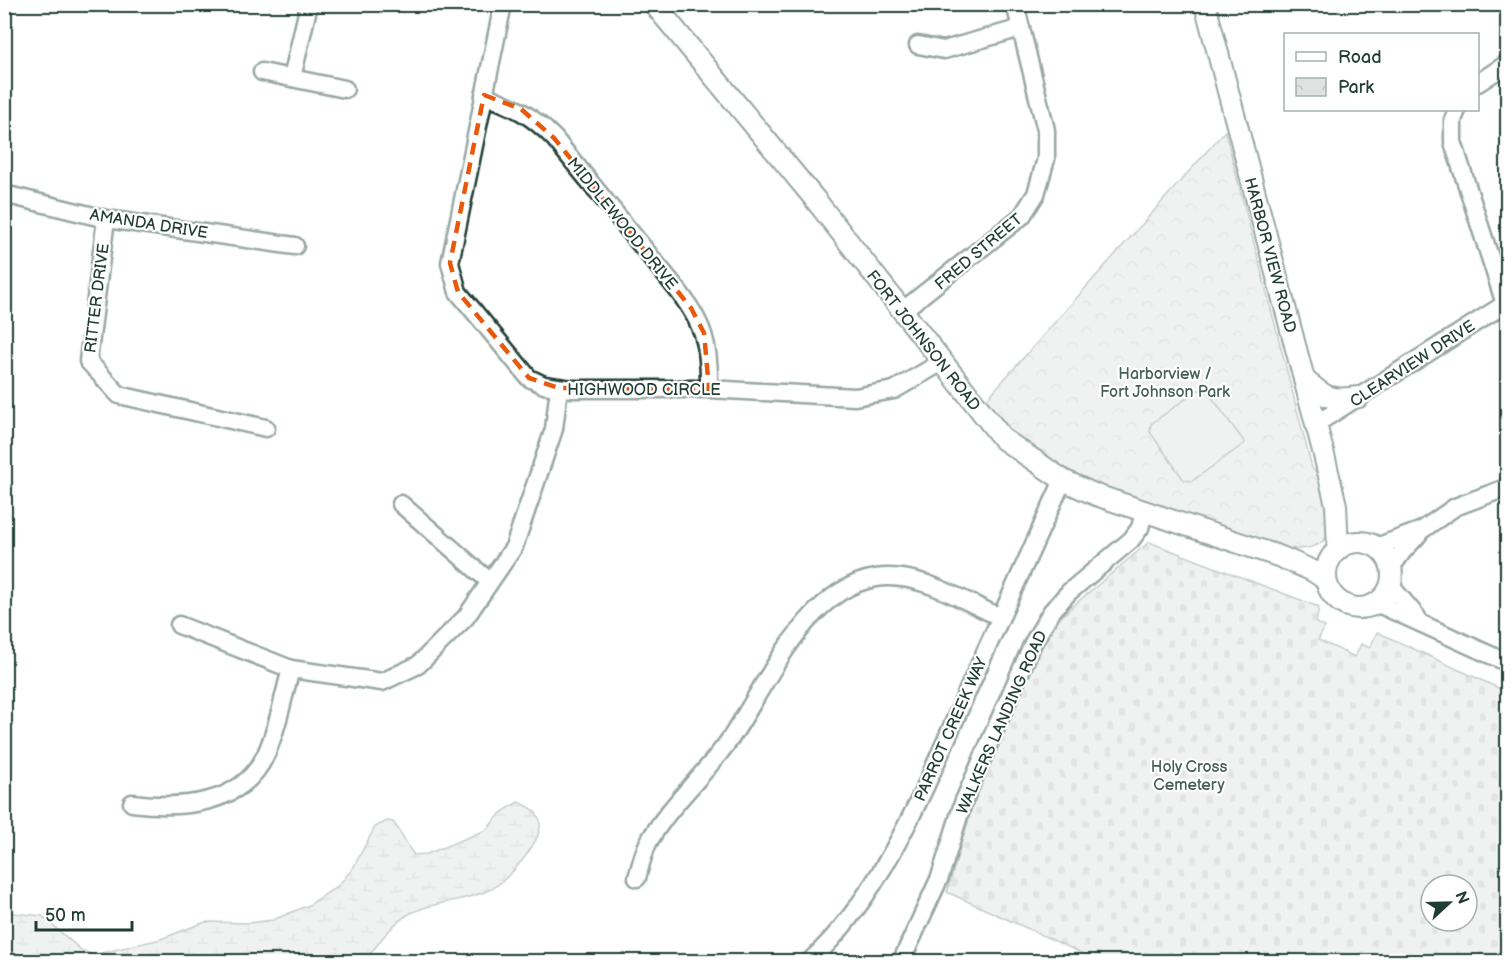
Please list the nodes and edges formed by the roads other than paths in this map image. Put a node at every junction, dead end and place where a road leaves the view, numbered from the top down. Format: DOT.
graph roads {
  1 [pos="309,4"];
  2 [pos="503,4"];
  3 [pos="654,4"];
  4 [pos="1015,4"];
  5 [pos="1205,4"];
  6 [pos="1021,28"];
  7 [pos="918,45"];
  8 [pos="1508,63"];
  9 [pos="262,72"];
  10 [pos="292,78"];
  11 [pos="1479,82"];
  12 [pos="345,89"];
  13 [pos="484,95"];
  14 [pos="1457,111"];
  15 [pos="4,194"];
  16 [pos="106,219"];
  17 [pos="295,246"];
  18 [pos="1506,303"];
  19 [pos="902,311"];
  20 [pos="942,362"];
  21 [pos="1304,379"];
  22 [pos="559,388"];
  23 [pos="710,389"];
  24 [pos="1359,397"];
  25 [pos="1316,424"];
  26 [pos="266,428"];
  27 [pos="1063,480"];
  28 [pos="1508,487"];
  29 [pos="400,504"];
  30 [pos="1336,505"];
  31 [pos="1144,512"];
  32 [pos="1422,530"];
  33 [pos="1371,544"];
  34 [pos="1335,552"];
  35 [pos="1281,557"];
  36 [pos="1391,577"];
  37 [pos="1326,580"];
  38 [pos="489,581"];
  39 [pos="1376,603"];
  40 [pos="1000,617"];
  41 [pos="179,625"];
  42 [pos="1430,627"];
  43 [pos="1508,663"];
  44 [pos="291,669"];
  45 [pos="132,803"];
  46 [pos="637,878"];
  47 [pos="809,962"];
  48 [pos="901,962"];
  1 -- 10 [label="street"];
  2 -- 13 [label="street, HIGHWOOD CIRCLE"];
  3 -- 19 [label="main road, FORT JOHNSON ROAD"];
  4 -- 6 [label="street, FRED STREET"];
  5 -- 21 [label="main road, HARBOR VIEW ROAD"];
  6 -- 7 [label="street"];
  6 -- 19 [label="street, FRED STREET"];
  8 -- 11 [label="street"];
  9 -- 10 [label="street"];
  10 -- 12 [label="street"];
  13 -- 22 [label="street, HIGHWOOD CIRCLE"];
  13 -- 23 [label="street, MIDDLEWOOD DRIVE"];
  14 -- 18 [label="street"];
  15 -- 16 [label="street, AMANDA DRIVE"];
  16 -- 17 [label="street, AMANDA DRIVE"];
  16 -- 26 [label="street, RITTER DRIVE"];
  18 -- 24 [label="street, CLEARVIEW DRIVE"];
  19 -- 20 [label="main road, FORT JOHNSON ROAD"];
  20 -- 23 [label="street, HIGHWOOD CIRCLE"];
  20 -- 27 [label="main road, FORT JOHNSON ROAD"];
  21 -- 24 [label="main road"];
  21 -- 25 [label="main road, HARBOR VIEW ROAD"];
  22 -- 23 [label="street, HIGHWOOD CIRCLE"];
  22 -- 38 [label="street"];
  24 -- 25 [label="street, CLEARVIEW DRIVE"];
  25 -- 30 [label="main road, HARBOR VIEW ROAD"];
  27 -- 31 [label="main road, FORT JOHNSON ROAD"];
  27 -- 40 [label="street, PARROT CREEK WAY"];
  28 -- 32 [label="street"];
  29 -- 38 [label="street"];
  30 -- 33 [label="main road, HARBOR VIEW ROAD"];
  30 -- 34 [label="main road, HARBOR VIEW ROAD"];
  31 -- 35 [label="main road, FORT JOHNSON ROAD"];
  31 -- 48 [label="street, WALKERS LANDING ROAD"];
  32 -- 33 [label="street"];
  32 -- 36 [label="street"];
  33 -- 34 [label="main road"];
  33 -- 36 [label="main road"];
  34 -- 35 [label="main road, FORT JOHNSON ROAD"];
  34 -- 37 [label="main road"];
  35 -- 37 [label="main road, FORT JOHNSON ROAD"];
  36 -- 39 [label="main road"];
  36 -- 42 [label="street"];
  37 -- 39 [label="main road"];
  38 -- 44 [label="street"];
  39 -- 42 [label="street"];
  40 -- 46 [label="street"];
  40 -- 47 [label="street, PARROT CREEK WAY"];
  41 -- 44 [label="street"];
  42 -- 43 [label="street"];
  44 -- 45 [label="street"];
}
